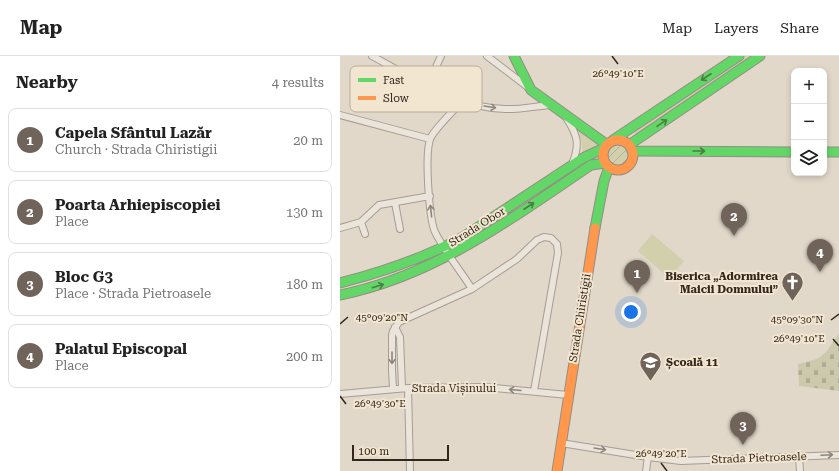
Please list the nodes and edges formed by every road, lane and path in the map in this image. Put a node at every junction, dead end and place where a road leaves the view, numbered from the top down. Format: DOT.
graph roads {
  1 [pos="372,56"];
  2 [pos="441,56"];
  3 [pos="487,56"];
  4 [pos="514,56"];
  5 [pos="738,56"];
  6 [pos="760,56"];
  7 [pos="390,66"];
  8 [pos="436,66"];
  9 [pos="531,90"];
  10 [pos="550,105"];
  11 [pos="482,106"];
  12 [pos="453,112"];
  13 [pos="564,114"];
  14 [pos="340,115"];
  15 [pos="430,139"];
  16 [pos="608,144"];
  17 [pos="631,148"];
  18 [pos="791,152"];
  19 [pos="827,152"];
  20 [pos="839,152"];
  21 [pos="572,165"];
  22 [pos="607,165"];
  23 [pos="430,196"];
  24 [pos="395,203"];
  25 [pos="361,222"];
  26 [pos="340,228"];
  27 [pos="400,229"];
  28 [pos="365,234"];
  29 [pos="444,247"];
  30 [pos="450,256"];
  31 [pos="340,283"];
  32 [pos="472,289"];
  33 [pos="340,295"];
  34 [pos="396,327"];
  35 [pos="405,388"];
  36 [pos="393,389"];
  37 [pos="534,391"];
  38 [pos="340,394"];
  39 [pos="568,395"];
  40 [pos="561,443"];
  41 [pos="839,455"];
  42 [pos="648,457"];
  43 [pos="799,457"];
  44 [pos="410,471"];
  45 [pos="557,471"];
  46 [pos="646,471"];
  47 [pos="800,471"];
  1 -- 7 [label="street"];
  2 -- 8 [label="street"];
  3 -- 9 [label="street"];
  4 -- 9 [label="main road"];
  5 -- 16 [label="main road, Strada Obor, one-way"];
  17 -- 6 [label="main road, one-way"];
  9 -- 10 [label="main road"];
  11 -- 10 [label="street, one-way"];
  10 -- 13 [label="main road"];
  12 -- 15 [label="street"];
  13 -- 16 [label="main road"];
  13 -- 21 [label="street"];
  14 -- 15 [label="street"];
  15 -- 23 [label="street"];
  16 -- 17 [label="main road"];
  16 -- 21 [label="main road, Strada Obor"];
  16 -- 22 [label="main road"];
  17 -- 18 [label="main road, one-way"];
  17 -- 22 [label="main road"];
  19 -- 20 [label="main road"];
  21 -- 29 [label="main road, Strada Obor"];
  30 -- 22 [label="main road, Strada Obor, one-way"];
  22 -- 39 [label="main road, Strada Chiristigii"];
  23 -- 24 [label="street"];
  29 -- 23 [label="street, one-way"];
  24 -- 25 [label="street"];
  24 -- 27 [label="street"];
  25 -- 26 [label="street"];
  25 -- 28 [label="street"];
  29 -- 30 [label="street"];
  29 -- 31 [label="main road, Strada Obor"];
  30 -- 32 [label="street, Strada Obor"];
  33 -- 30 [label="main road, Strada Obor, one-way"];
  32 -- 34 [label="street"];
  32 -- 37 [label="street"];
  34 -- 35 [label="street"];
  34 -- 36 [label="street, one-way"];
  35 -- 36 [label="street, Strada Vișinului"];
  37 -- 35 [label="street, Strada Vișinului, one-way"];
  35 -- 44 [label="street"];
  36 -- 38 [label="street, Strada Vișinului"];
  37 -- 39 [label="street, Strada Vișinului"];
  39 -- 40 [label="main road, Strada Chiristigii"];
  40 -- 42 [label="street, Strada Pietroasele, one-way"];
  40 -- 45 [label="main road, Strada Chiristigii"];
  43 -- 41 [label="street, Strada Pietroasele, one-way"];
  42 -- 43 [label="street, Strada Pietroasele"];
  42 -- 46 [label="street"];
  43 -- 47 [label="street"];
}
